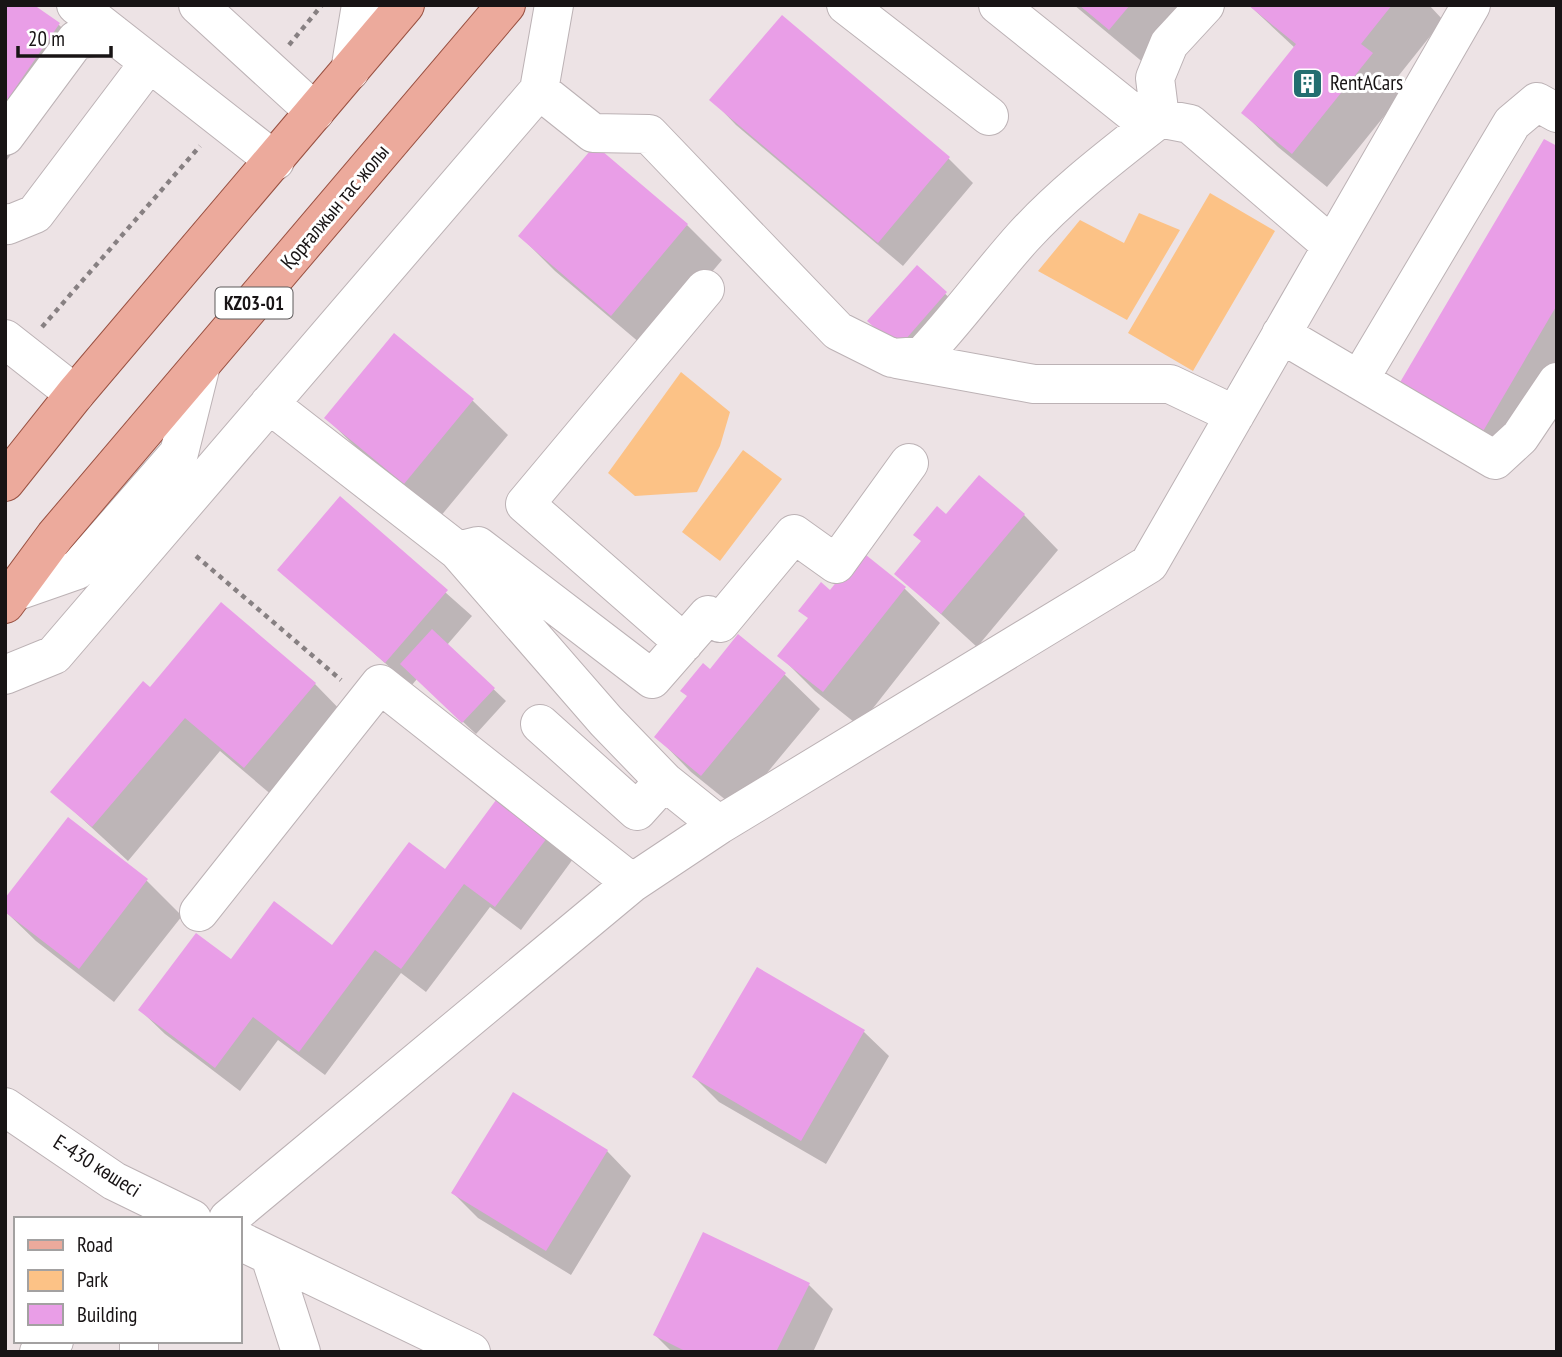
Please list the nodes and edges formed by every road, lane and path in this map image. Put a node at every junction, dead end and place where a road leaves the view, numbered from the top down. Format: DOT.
graph roads {
  1 [pos="76,5"];
  2 [pos="198,5"];
  3 [pos="322,5"];
  4 [pos="361,5"];
  5 [pos="405,5"];
  6 [pos="506,5"];
  7 [pos="554,5"];
  8 [pos="846,5"];
  9 [pos="998,5"];
  10 [pos="1205,5"];
  11 [pos="1471,5"];
  12 [pos="113,34"];
  13 [pos="149,63"];
  14 [pos="269,69"];
  15 [pos="349,71"];
  16 [pos="539,90"];
  17 [pos="315,112"];
  18 [pos="1557,113"];
  19 [pos="989,116"];
  20 [pos="1160,118"];
  21 [pos="222,120"];
  22 [pos="5,136"];
  23 [pos="275,161"];
  24 [pos="5,223"];
  25 [pos="1332,246"];
  26 [pos="705,289"];
  27 [pos="1281,334"];
  28 [pos="13,345"];
  29 [pos="892,358"];
  30 [pos="1359,380"];
  31 [pos="1557,382"];
  32 [pos="75,394"];
  33 [pos="269,404"];
  34 [pos="1235,415"];
  35 [pos="909,463"];
  36 [pos="5,482"];
  37 [pos="458,551"];
  38 [pos="196,556"];
  39 [pos="10,598"];
  40 [pos="684,643"];
  41 [pos="5,675"];
  42 [pos="366,702"];
  43 [pos="540,724"];
  44 [pos="664,781"];
  45 [pos="637,811"];
  46 [pos="719,825"];
  47 [pos="597,856"];
  48 [pos="632,883"];
  49 [pos="199,912"];
  50 [pos="5,1107"];
  51 [pos="114,1181"];
  52 [pos="121,1217"];
  53 [pos="188,1217"];
  54 [pos="230,1217"];
  55 [pos="255,1249"];
  56 [pos="301,1352"];
  57 [pos="471,1352"];
  1 -- 12 [label="street"];
  2 -- 14 [label="street"];
  3 -- 14 [label="path"];
  4 -- 15 [label="street"];
  5 -- 15 [label="main road"];
  6 -- 39 [label="main road, Қорғалжын тас жолы / KZ03-01"];
  7 -- 16 [label="street"];
  8 -- 19 [label="street"];
  9 -- 20 [label="street"];
  10 -- 20 [label="street"];
  11 -- 25 [label="street"];
  12 -- 13 [label="street"];
  12 -- 22 [label="street"];
  13 -- 21 [label="street"];
  13 -- 24 [label="street"];
  14 -- 17 [label="street"];
  15 -- 17 [label="main road"];
  16 -- 29 [label="street"];
  16 -- 33 [label="street"];
  17 -- 23 [label="main road"];
  18 -- 30 [label="street"];
  20 -- 25 [label="street"];
  20 -- 29 [label="street"];
  21 -- 23 [label="street"];
  21 -- 28 [label="path"];
  23 -- 32 [label="main road"];
  25 -- 27 [label="street"];
  26 -- 40 [label="street"];
  27 -- 30 [label="street"];
  27 -- 34 [label="street"];
  28 -- 32 [label="street"];
  29 -- 34 [label="street"];
  30 -- 31 [label="street"];
  32 -- 36 [label="main road"];
  33 -- 37 [label="street"];
  33 -- 41 [label="street"];
  34 -- 46 [label="street"];
  35 -- 40 [label="street"];
  37 -- 40 [label="street"];
  37 -- 44 [label="street"];
  38 -- 42 [label="path"];
  42 -- 47 [label="street"];
  42 -- 49 [label="street"];
  43 -- 45 [label="street"];
  44 -- 45 [label="street"];
  44 -- 46 [label="street"];
  45 -- 47 [label="street"];
  46 -- 48 [label="street"];
  47 -- 48 [label="street"];
  48 -- 54 [label="street"];
  50 -- 51 [label="street, Е-430 көшесі"];
  51 -- 52 [label="street"];
  51 -- 53 [label="street, Е-430 көшесі"];
  55 -- 56 [label="street"];
  55 -- 57 [label="street"];
}
